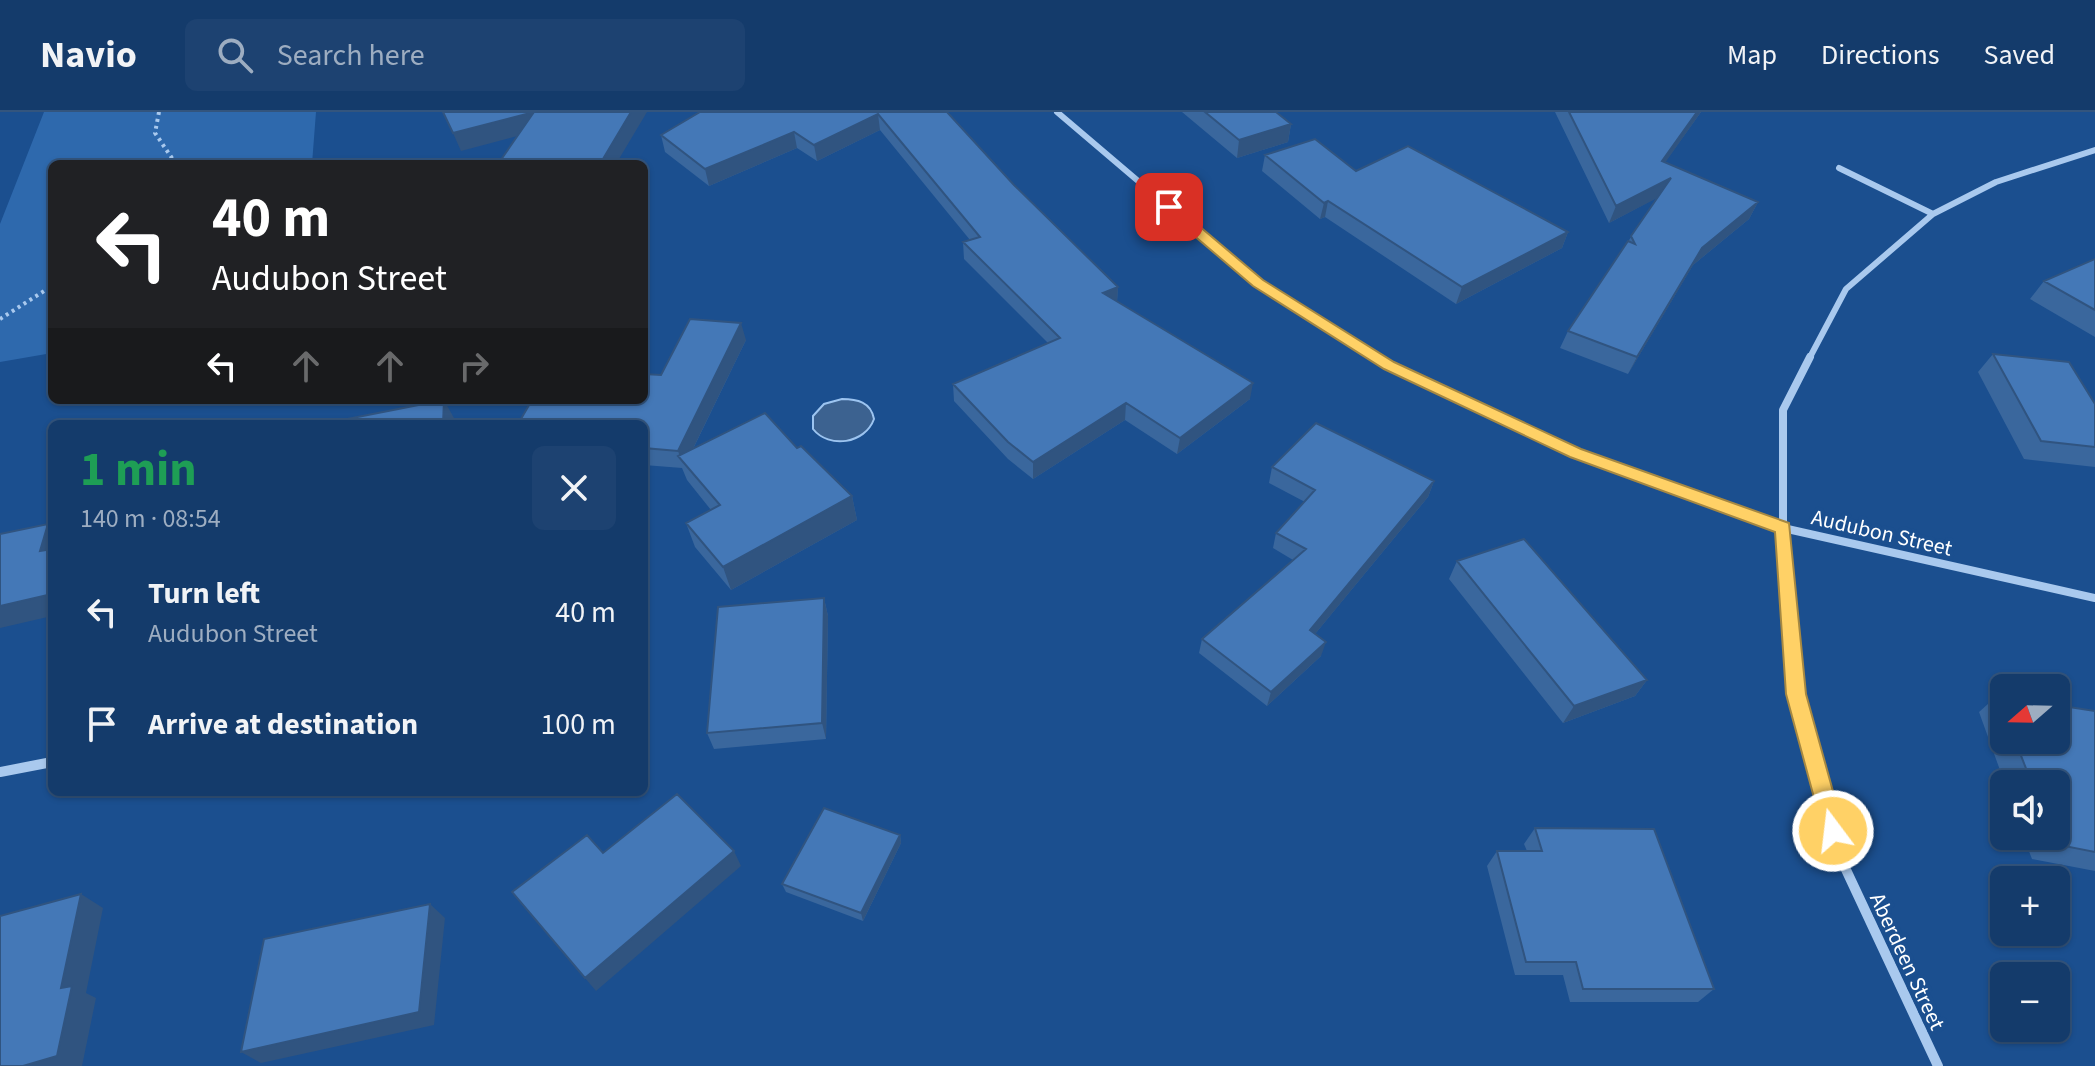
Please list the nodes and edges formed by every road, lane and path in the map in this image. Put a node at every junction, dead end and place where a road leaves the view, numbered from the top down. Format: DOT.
graph roads {
  1 [pos="159,112"];
  2 [pos="1057,112"];
  3 [pos="2095,150"];
  4 [pos="173,160"];
  5 [pos="1839,168"];
  6 [pos="1933,214"];
  7 [pos="48,289"];
  8 [pos="0,319"];
  9 [pos="1783,528"];
  10 [pos="2095,598"];
  11 [pos="48,763"];
  12 [pos="0,772"];
  13 [pos="1938,1066"];
  1 -- 4 [label="path"];
  2 -- 9 [label="street, Audubon Street"];
  3 -- 6 [label="street, Aberdeen Street"];
  5 -- 6 [label="street"];
  6 -- 9 [label="street, Aberdeen Street"];
  7 -- 8 [label="path"];
  9 -- 10 [label="street, Audubon Street"];
  9 -- 13 [label="street, Aberdeen Street"];
  11 -- 12 [label="street"];
}
